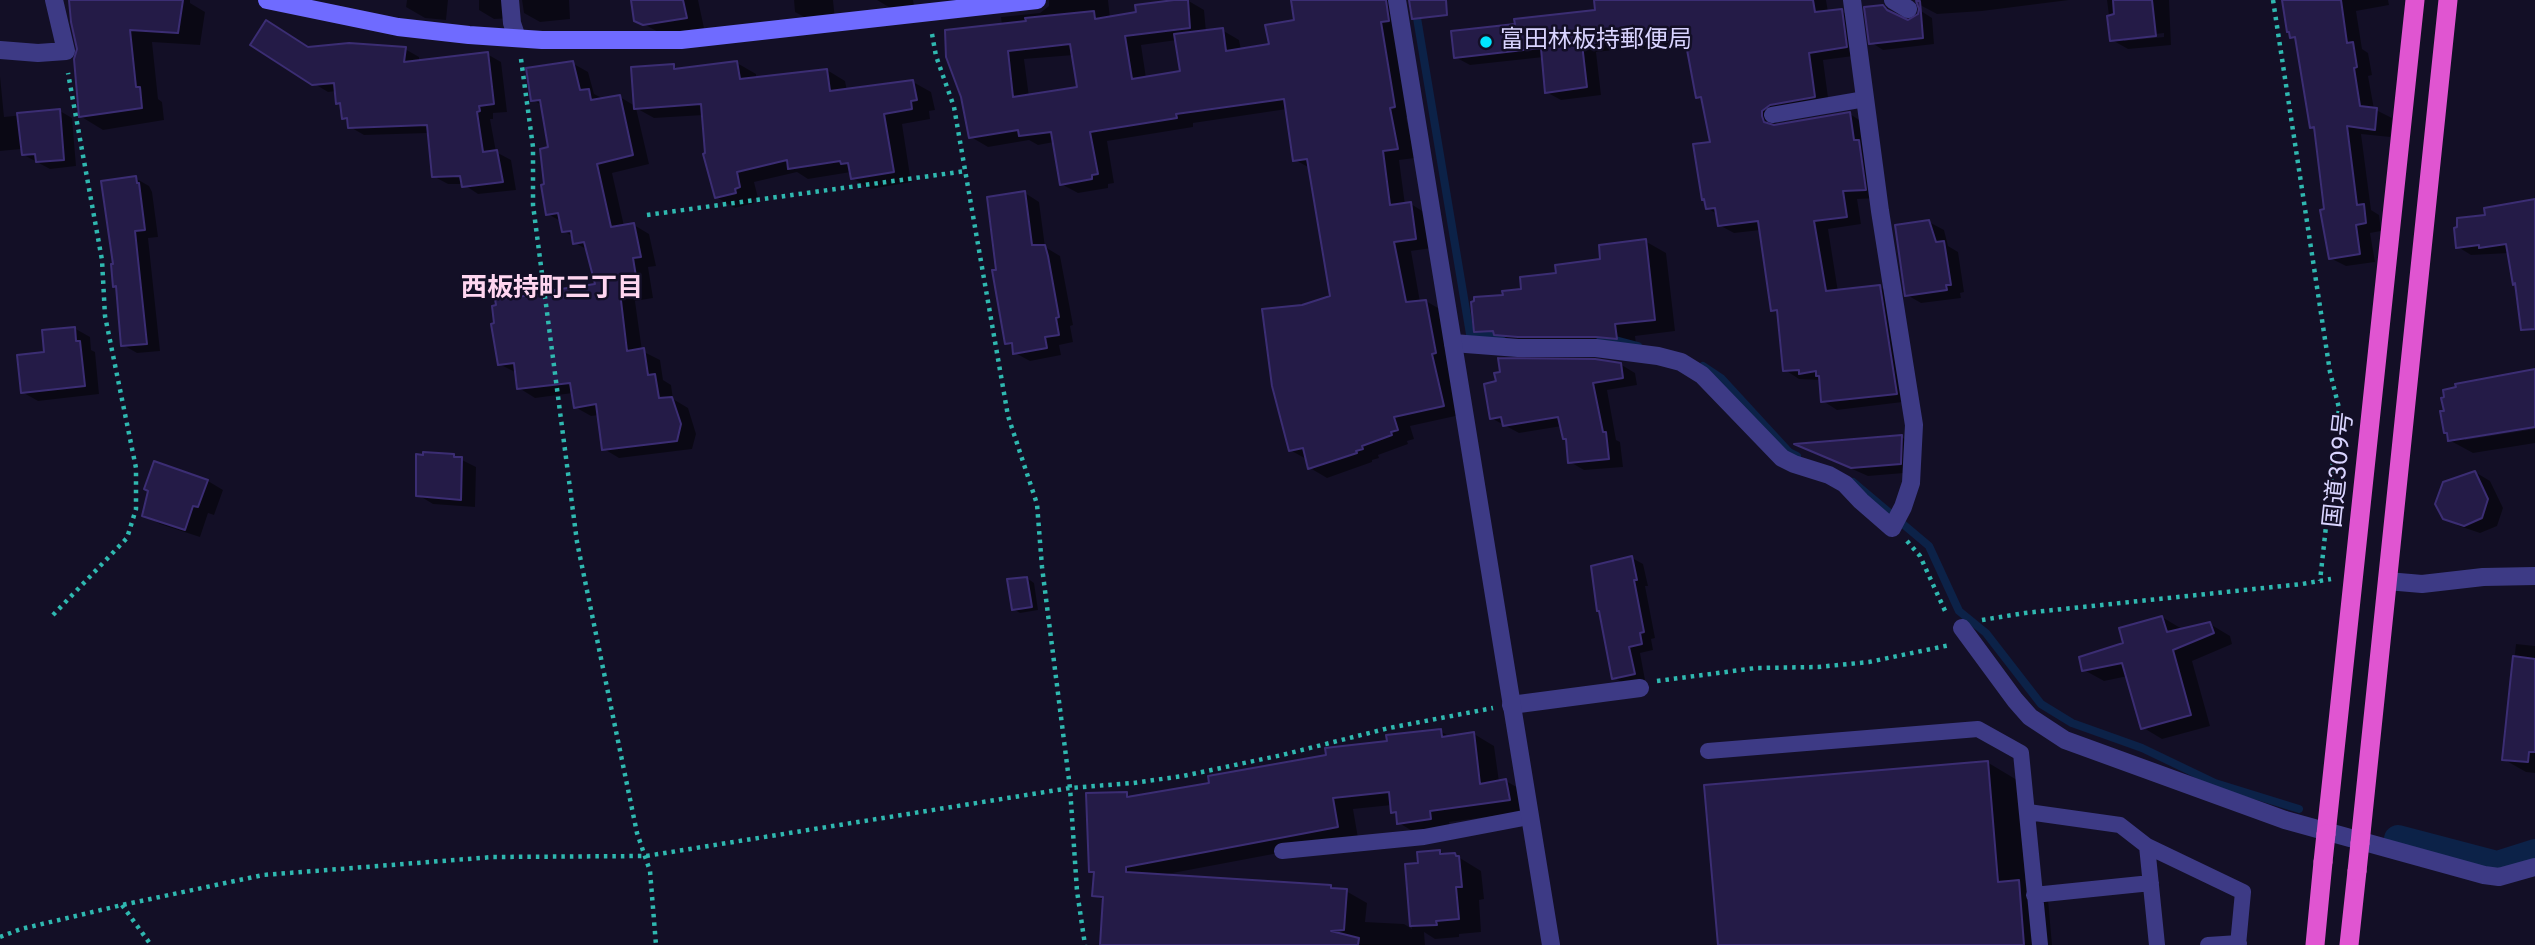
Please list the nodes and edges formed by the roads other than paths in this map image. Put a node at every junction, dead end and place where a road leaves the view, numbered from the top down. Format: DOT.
graph roads {
  1 [pos="54,0"];
  2 [pos="267,0"];
  3 [pos="510,0"];
  4 [pos="1037,0"];
  5 [pos="1397,0"];
  6 [pos="1852,0"];
  7 [pos="2415,0"];
  8 [pos="2448,0"];
  9 [pos="517,38"];
  10 [pos="0,50"];
  11 [pos="1865,99"];
  12 [pos="1773,115"];
  13 [pos="1453,343"];
  14 [pos="2535,576"];
  15 [pos="2387,581"];
  16 [pos="1962,628"];
  17 [pos="1640,688"];
  18 [pos="1511,705"];
  19 [pos="1708,751"];
  20 [pos="2028,812"];
  21 [pos="1530,817"];
  22 [pos="2326,832"];
  23 [pos="2360,842"];
  24 [pos="2147,846"];
  25 [pos="1282,851"];
  26 [pos="2535,867"];
  27 [pos="2151,883"];
  28 [pos="2034,895"];
  29 [pos="2239,944"];
  30 [pos="1551,945"];
  31 [pos="2040,945"];
  32 [pos="2157,945"];
  33 [pos="2208,945"];
  34 [pos="2315,945"];
  35 [pos="2349,945"];
  1 -- 10 [label="street"];
  2 -- 9 [label="main road"];
  3 -- 9 [label="street"];
  4 -- 9 [label="main road"];
  5 -- 13 [label="street"];
  6 -- 11 [label="street"];
  7 -- 22 [label="highway, 国道309号"];
  8 -- 15 [label="highway"];
  11 -- 12 [label="lane"];
  11 -- 13 [label="street"];
  13 -- 18 [label="street"];
  14 -- 15 [label="street"];
  15 -- 23 [label="highway"];
  16 -- 22 [label="street"];
  17 -- 18 [label="street"];
  18 -- 21 [label="street"];
  19 -- 20 [label="lane"];
  20 -- 24 [label="lane"];
  20 -- 28 [label="lane"];
  21 -- 25 [label="lane"];
  21 -- 30 [label="street"];
  22 -- 23 [label="street"];
  22 -- 34 [label="highway, 国道309号, bridge"];
  23 -- 26 [label="street"];
  23 -- 35 [label="highway, bridge"];
  24 -- 27 [label="lane"];
  24 -- 29 [label="lane"];
  27 -- 28 [label="lane"];
  27 -- 32 [label="lane"];
  28 -- 31 [label="lane"];
  29 -- 33 [label="lane"];
}
